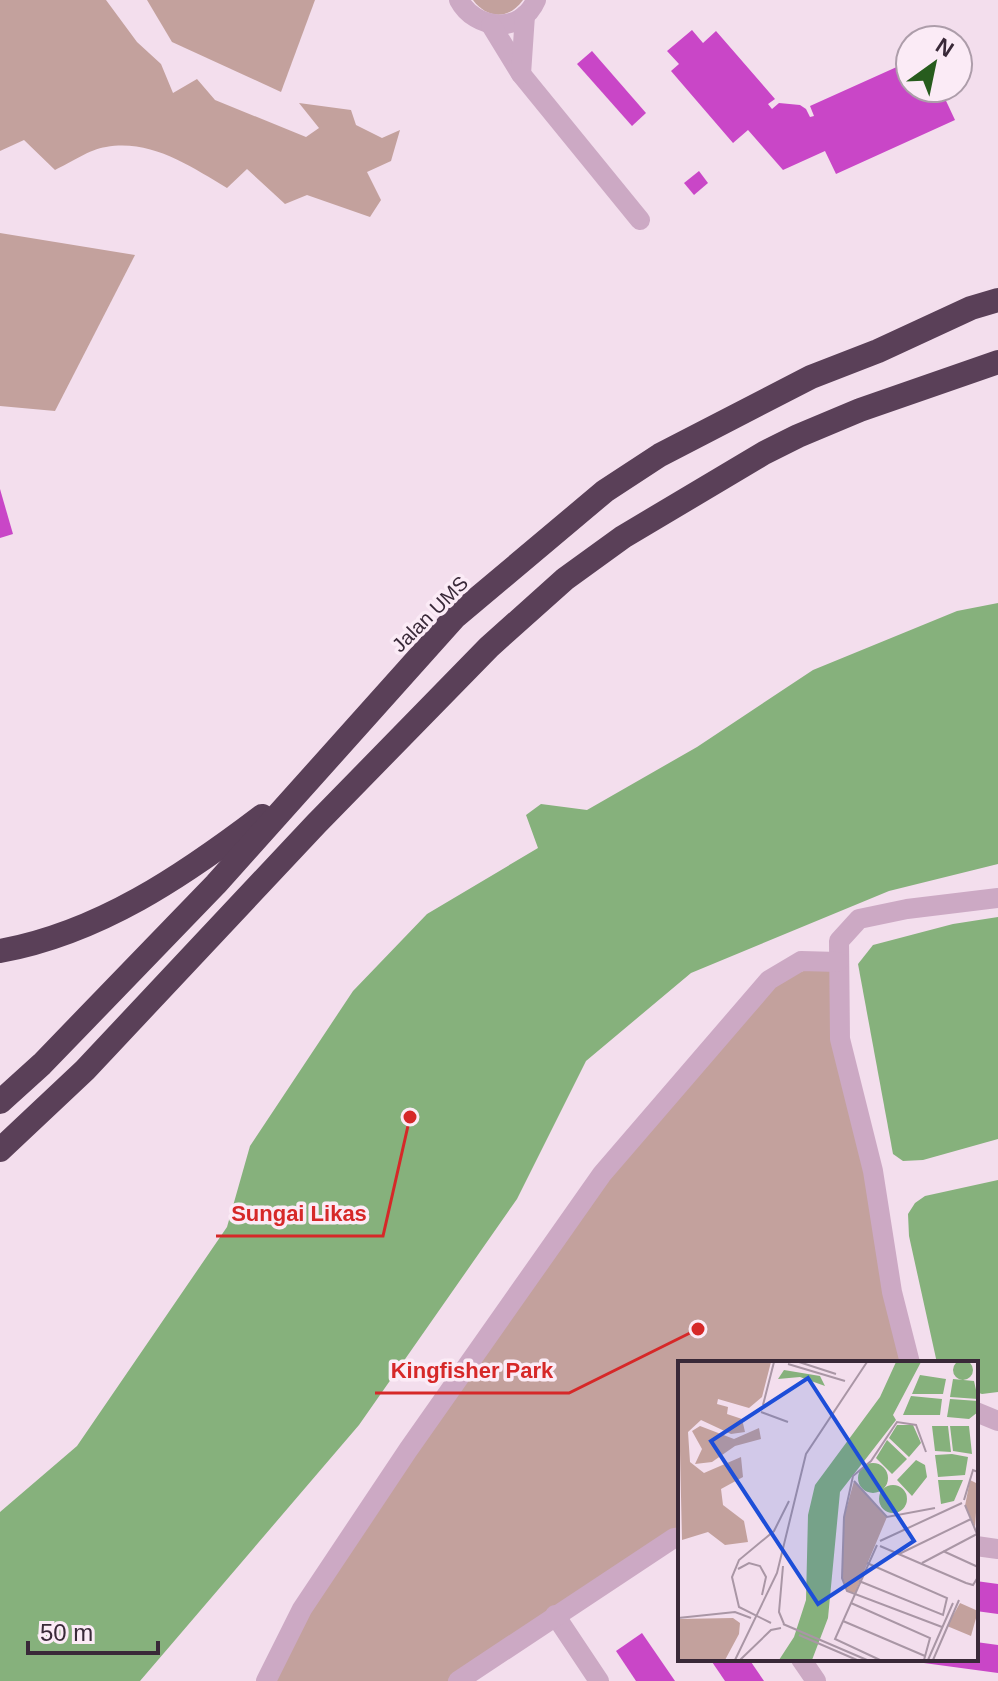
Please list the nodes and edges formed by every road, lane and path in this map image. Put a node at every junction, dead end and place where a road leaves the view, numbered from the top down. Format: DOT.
graph roads {
  1 [pos="459,0"];
  2 [pos="530,8"];
  3 [pos="491,25"];
  4 [pos="521,74"];
  5 [pos="640,220"];
  6 [pos="998,300"];
  7 [pos="998,362"];
  8 [pos="301,786"];
  9 [pos="998,898"];
  10 [pos="0,951"];
  11 [pos="838,962"];
  12 [pos="0,1102"];
  13 [pos="0,1150"];
  14 [pos="909,1361"];
  15 [pos="978,1413"];
  16 [pos="998,1421"];
  17 [pos="678,1537"];
  18 [pos="978,1546"];
  19 [pos="998,1549"];
  20 [pos="555,1615"];
  21 [pos="802,1661"];
  22 [pos="266,1681"];
  23 [pos="458,1681"];
  24 [pos="599,1681"];
  25 [pos="816,1681"];
  1 -- 3 [label="street"];
  2 -- 3 [label="street"];
  2 -- 4 [label="street"];
  3 -- 4 [label="street"];
  4 -- 5 [label="street"];
  6 -- 8 [label="highway, Jalan UMS"];
  7 -- 13 [label="highway"];
  8 -- 10 [label="highway"];
  8 -- 12 [label="highway, Jalan UMS"];
  9 -- 11 [label="street"];
  11 -- 14 [label="street"];
  11 -- 22 [label="street"];
  15 -- 16 [label="street"];
  17 -- 20 [label="street"];
  18 -- 19 [label="street"];
  20 -- 23 [label="street"];
  20 -- 24 [label="street"];
  21 -- 25 [label="street"];
}
